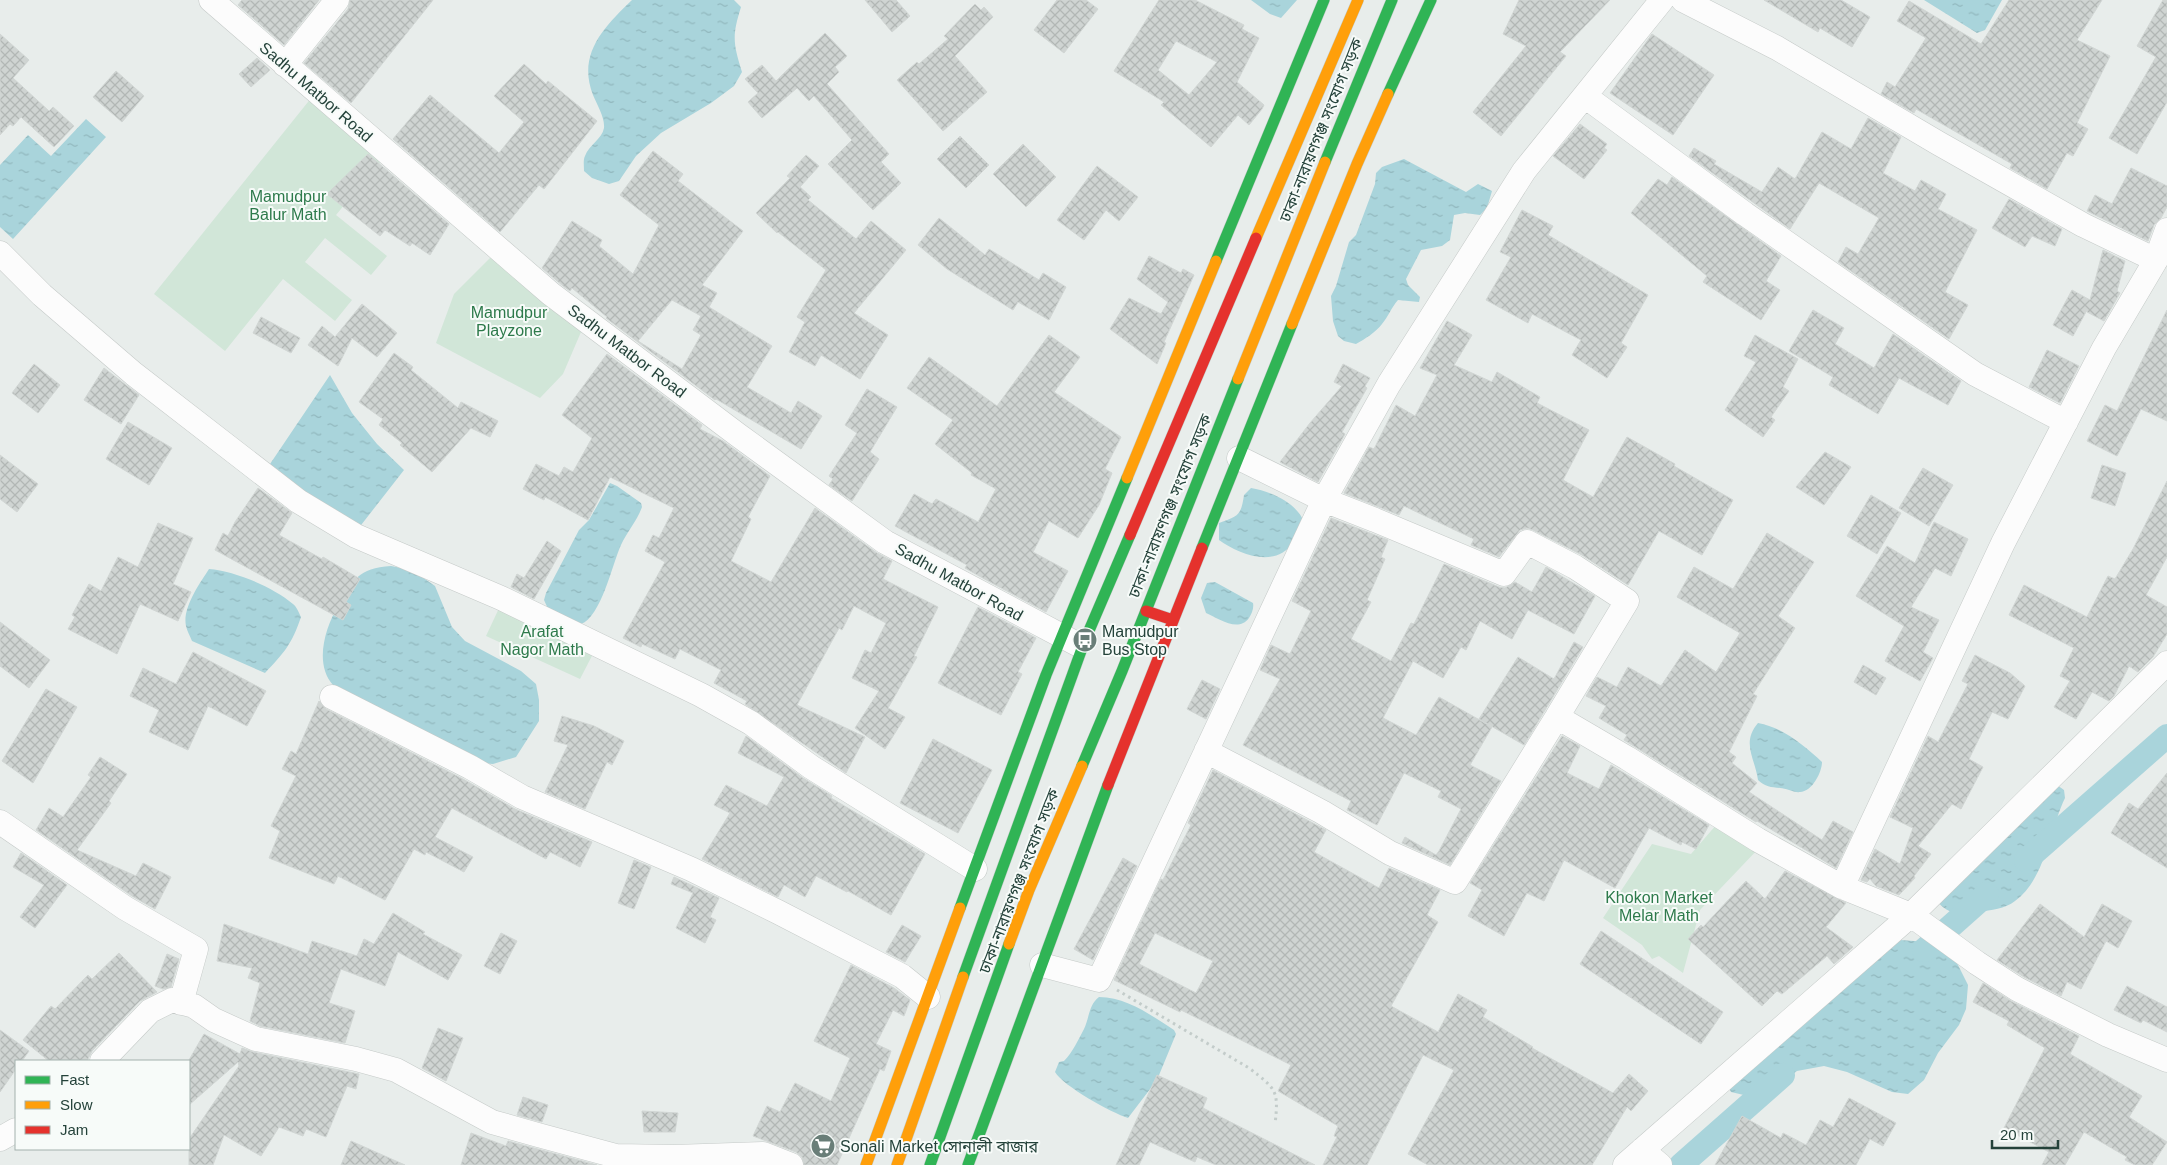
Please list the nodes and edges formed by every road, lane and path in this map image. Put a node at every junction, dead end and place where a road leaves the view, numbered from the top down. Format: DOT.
graph roads {
  1 [pos="211,0"];
  2 [pos="337,0"];
  3 [pos="1324,0"];
  4 [pos="1358,0"];
  5 [pos="1392,0"];
  6 [pos="1431,0"];
  7 [pos="1662,0"];
  8 [pos="1683,0"];
  9 [pos="285,66"];
  10 [pos="1586,97"];
  11 [pos="2167,230"];
  12 [pos="0,253"];
  13 [pos="2156,260"];
  14 [pos="2066,422"];
  15 [pos="1239,458"];
  16 [pos="1324,500"];
  17 [pos="1146,611"];
  18 [pos="1173,620"];
  19 [pos="1061,637"];
  20 [pos="1083,647"];
  21 [pos="2167,663"];
  22 [pos="332,697"];
  23 [pos="1557,717"];
  24 [pos="1206,751"];
  25 [pos="0,822"];
  26 [pos="975,869"];
  27 [pos="1842,887"];
  28 [pos="1911,915"];
  29 [pos="1042,965"];
  30 [pos="1099,980"];
  31 [pos="928,997"];
  32 [pos="181,1003"];
  33 [pos="103,1060"];
  34 [pos="2167,1060"];
  35 [pos="1275,1124"];
  36 [pos="15,1131"];
  37 [pos="0,1139"];
  38 [pos="1642,1158"];
  39 [pos="615,1160"];
  40 [pos="790,1165"];
  41 [pos="866,1165"];
  42 [pos="897,1165"];
  43 [pos="930,1165"];
  44 [pos="968,1165"];
  1 -- 9 [label="street, Sadhu Matbor Road"];
  2 -- 9 [label="street"];
  3 -- 19 [label="main road"];
  4 -- 20 [label="main road, ঢাকা-নারায়ণগঞ্জ সংযোগ সড়ক"];
  5 -- 17 [label="main road, ঢাকা-নারায়ণগঞ্জ সংযোগ সড়ক"];
  6 -- 15 [label="main road"];
  7 -- 10 [label="street"];
  8 -- 13 [label="street"];
  9 -- 19 [label="street, Sadhu Matbor Road"];
  10 -- 14 [label="street"];
  10 -- 16 [label="street"];
  11 -- 13 [label="street"];
  12 -- 26 [label="street"];
  13 -- 14 [label="street"];
  14 -- 27 [label="street"];
  15 -- 16 [label="street"];
  15 -- 18 [label="main road"];
  16 -- 23 [label="street"];
  16 -- 24 [label="street"];
  17 -- 18 [label="main road"];
  17 -- 43 [label="main road, ঢাকা-নারায়ণগঞ্জ সংযোগ সড়ক"];
  18 -- 29 [label="main road"];
  19 -- 20 [label="street, Sadhu Matbor Road"];
  19 -- 26 [label="main road"];
  20 -- 42 [label="main road, ঢাকা-নারায়ণগঞ্জ সংযোগ সড়ক"];
  21 -- 28 [label="street"];
  22 -- 31 [label="street"];
  23 -- 24 [label="street"];
  23 -- 27 [label="street"];
  24 -- 30 [label="street"];
  25 -- 32 [label="street"];
  26 -- 31 [label="main road"];
  27 -- 28 [label="street"];
  28 -- 34 [label="street"];
  28 -- 38 [label="street"];
  29 -- 30 [label="street"];
  29 -- 44 [label="main road"];
  30 -- 35 [label="path"];
  31 -- 41 [label="main road"];
  32 -- 33 [label="street"];
  32 -- 39 [label="street"];
  36 -- 37 [label="street"];
  39 -- 40 [label="street"];
}
